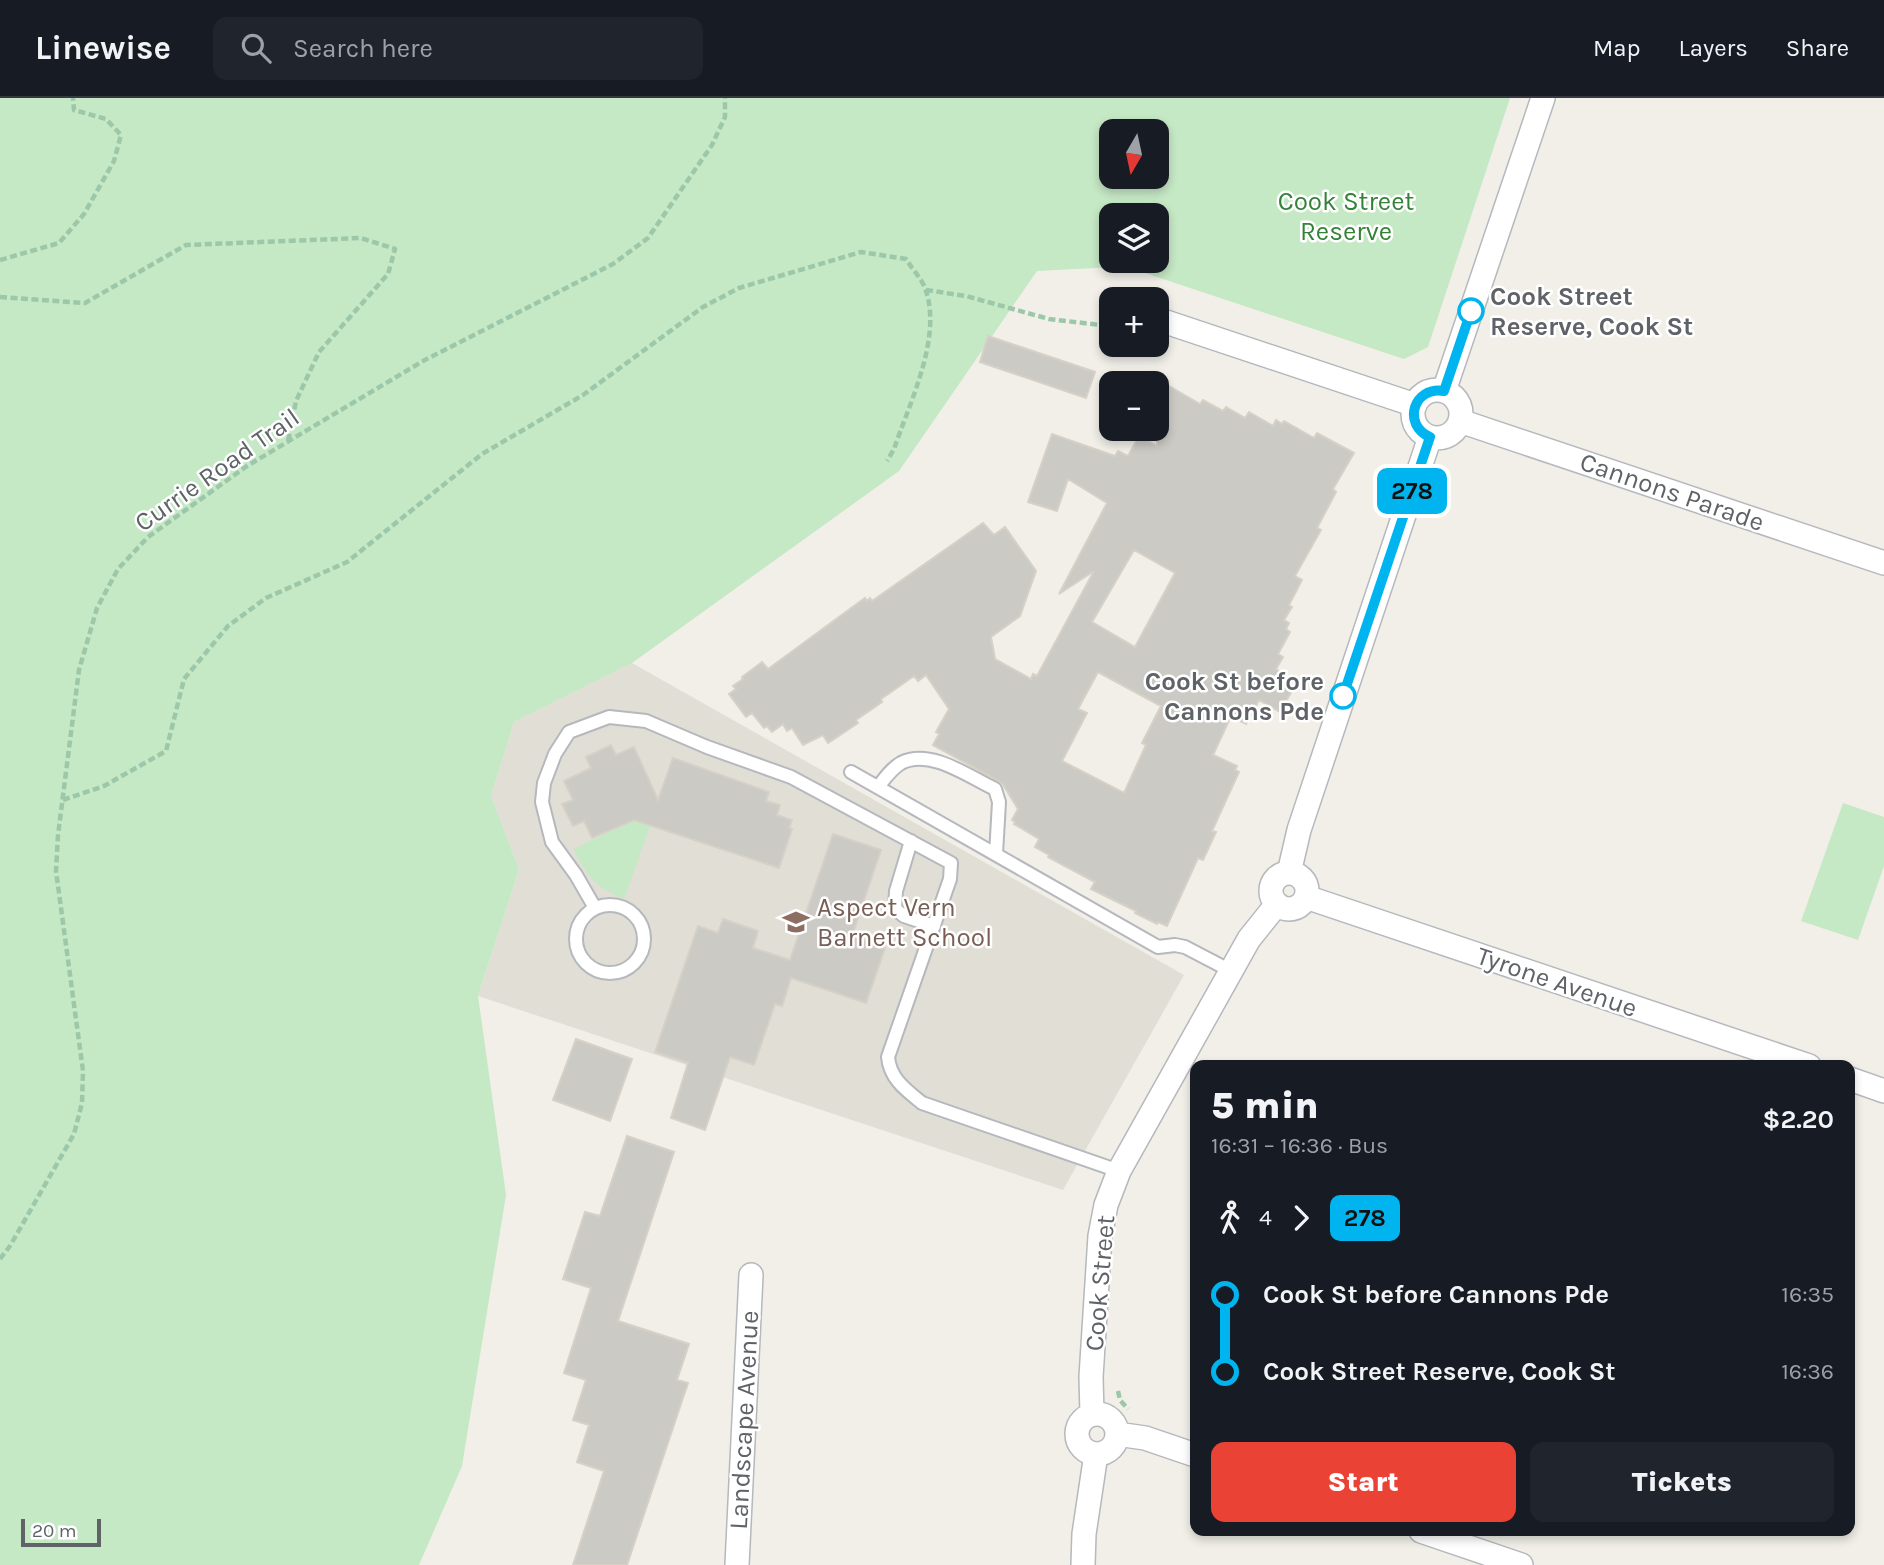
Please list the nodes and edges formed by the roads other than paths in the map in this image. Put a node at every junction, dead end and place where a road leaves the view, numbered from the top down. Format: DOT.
graph roads {
  1 [pos="1543,98"];
  2 [pos="1169,323"];
  3 [pos="1444,391"];
  4 [pos="1415,405"];
  5 [pos="1460,421"];
  6 [pos="1430,437"];
  7 [pos="1884,563"];
  8 [pos="851,772"];
  9 [pos="878,787"];
  10 [pos="911,841"];
  11 [pos="996,854"];
  12 [pos="1289,873"];
  13 [pos="1306,897"];
  14 [pos="1277,904"];
  15 [pos="595,908"];
  16 [pos="934,926"];
  17 [pos="1231,971"];
  18 [pos="1791,1060"];
  19 [pos="1855,1081"];
  20 [pos="1884,1091"];
  21 [pos="1119,1171"];
  22 [pos="751,1275"];
  23 [pos="1092,1414"];
  24 [pos="1117,1434"];
  25 [pos="1190,1453"];
  26 [pos="1096,1454"];
  27 [pos="1436,1536"];
  28 [pos="737,1565"];
  29 [pos="1083,1565"];
  30 [pos="1521,1565"];
  1 -- 3 [label="street"];
  2 -- 4 [label="street"];
  3 -- 4 [label="street"];
  3 -- 5 [label="street"];
  4 -- 6 [label="street"];
  5 -- 6 [label="street"];
  5 -- 7 [label="street, Cannons Parade"];
  6 -- 12 [label="street"];
  8 -- 9 [label="lane"];
  9 -- 11 [label="lane"];
  9 -- 11 [label="lane"];
  10 -- 15 [label="lane"];
  10 -- 16 [label="lane"];
  10 -- 16 [label="lane"];
  11 -- 17 [label="lane"];
  12 -- 13 [label="street"];
  12 -- 14 [label="street"];
  13 -- 14 [label="street"];
  13 -- 18 [label="street, Tyrone Avenue"];
  14 -- 17 [label="street, Cook Street"];
  15 -- 15 [label="lane"];
  16 -- 21 [label="lane"];
  17 -- 21 [label="street, Cook Street"];
  19 -- 20 [label="street"];
  21 -- 23 [label="street, Cook Street"];
  22 -- 28 [label="street, Landscape Avenue"];
  23 -- 24 [label="street"];
  23 -- 26 [label="street"];
  24 -- 25 [label="street"];
  24 -- 26 [label="street"];
  26 -- 29 [label="street"];
  27 -- 30 [label="street"];
}
